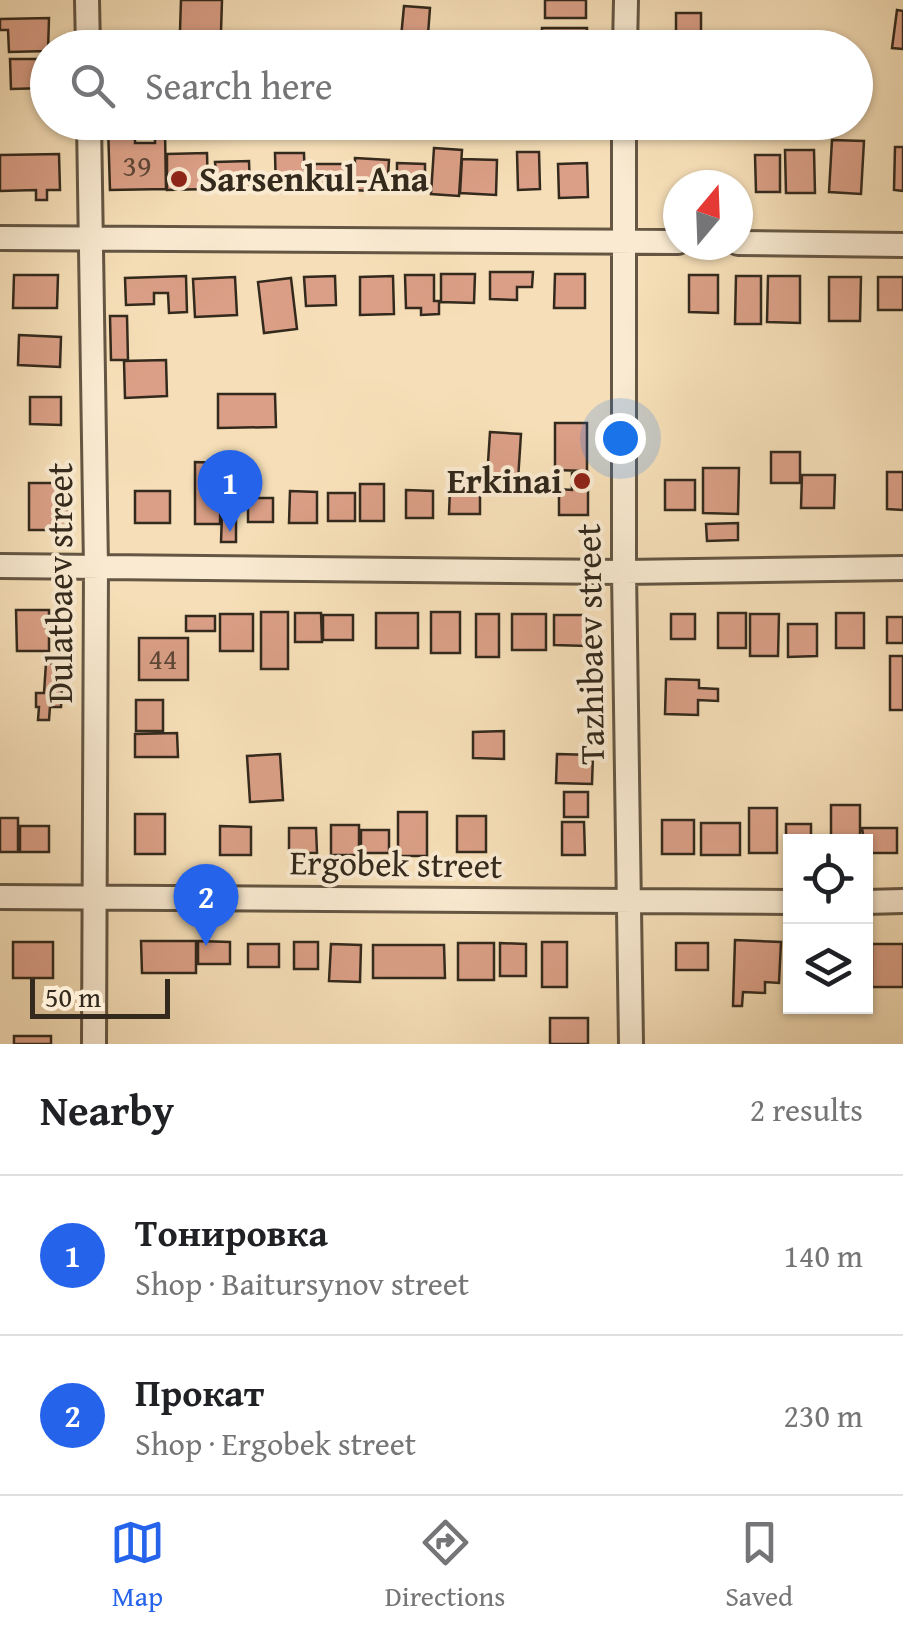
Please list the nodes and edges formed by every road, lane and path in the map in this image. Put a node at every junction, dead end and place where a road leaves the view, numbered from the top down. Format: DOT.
graph roads {
  1 [pos="87,0"];
  2 [pos="626,0"];
  3 [pos="88,30"];
  4 [pos="625,30"];
  5 [pos="89,140"];
  6 [pos="624,140"];
  7 [pos="0,238"];
  8 [pos="91,239"];
  9 [pos="623,242"];
  10 [pos="663,242"];
  11 [pos="753,243"];
  12 [pos="903,244"];
  13 [pos="0,566"];
  14 [pos="96,567"];
  15 [pos="903,568"];
  16 [pos="624,572"];
  17 [pos="95,896"];
  18 [pos="0,897"];
  19 [pos="628,902"];
  20 [pos="783,902"];
  21 [pos="873,902"];
  22 [pos="903,902"];
  23 [pos="94,1044"];
  24 [pos="631,1044"];
  1 -- 3 [label="street"];
  2 -- 4 [label="street"];
  5 -- 8 [label="street, Dulatbaev street"];
  6 -- 9 [label="street, Tazhibaev street"];
  7 -- 8 [label="street"];
  8 -- 9 [label="street"];
  8 -- 14 [label="street, Dulatbaev street"];
  9 -- 10 [label="street"];
  9 -- 16 [label="street, Tazhibaev street"];
  11 -- 12 [label="street"];
  13 -- 14 [label="street"];
  14 -- 16 [label="street"];
  14 -- 17 [label="street, Dulatbaev street"];
  15 -- 16 [label="street"];
  16 -- 19 [label="street, Tazhibaev street"];
  17 -- 18 [label="street, Ergobek street"];
  17 -- 19 [label="street, Ergobek street"];
  17 -- 23 [label="street, Dulatbaev street"];
  19 -- 20 [label="street, Ergobek street"];
  19 -- 24 [label="street, Tazhibaev street"];
  21 -- 22 [label="street"];
}
